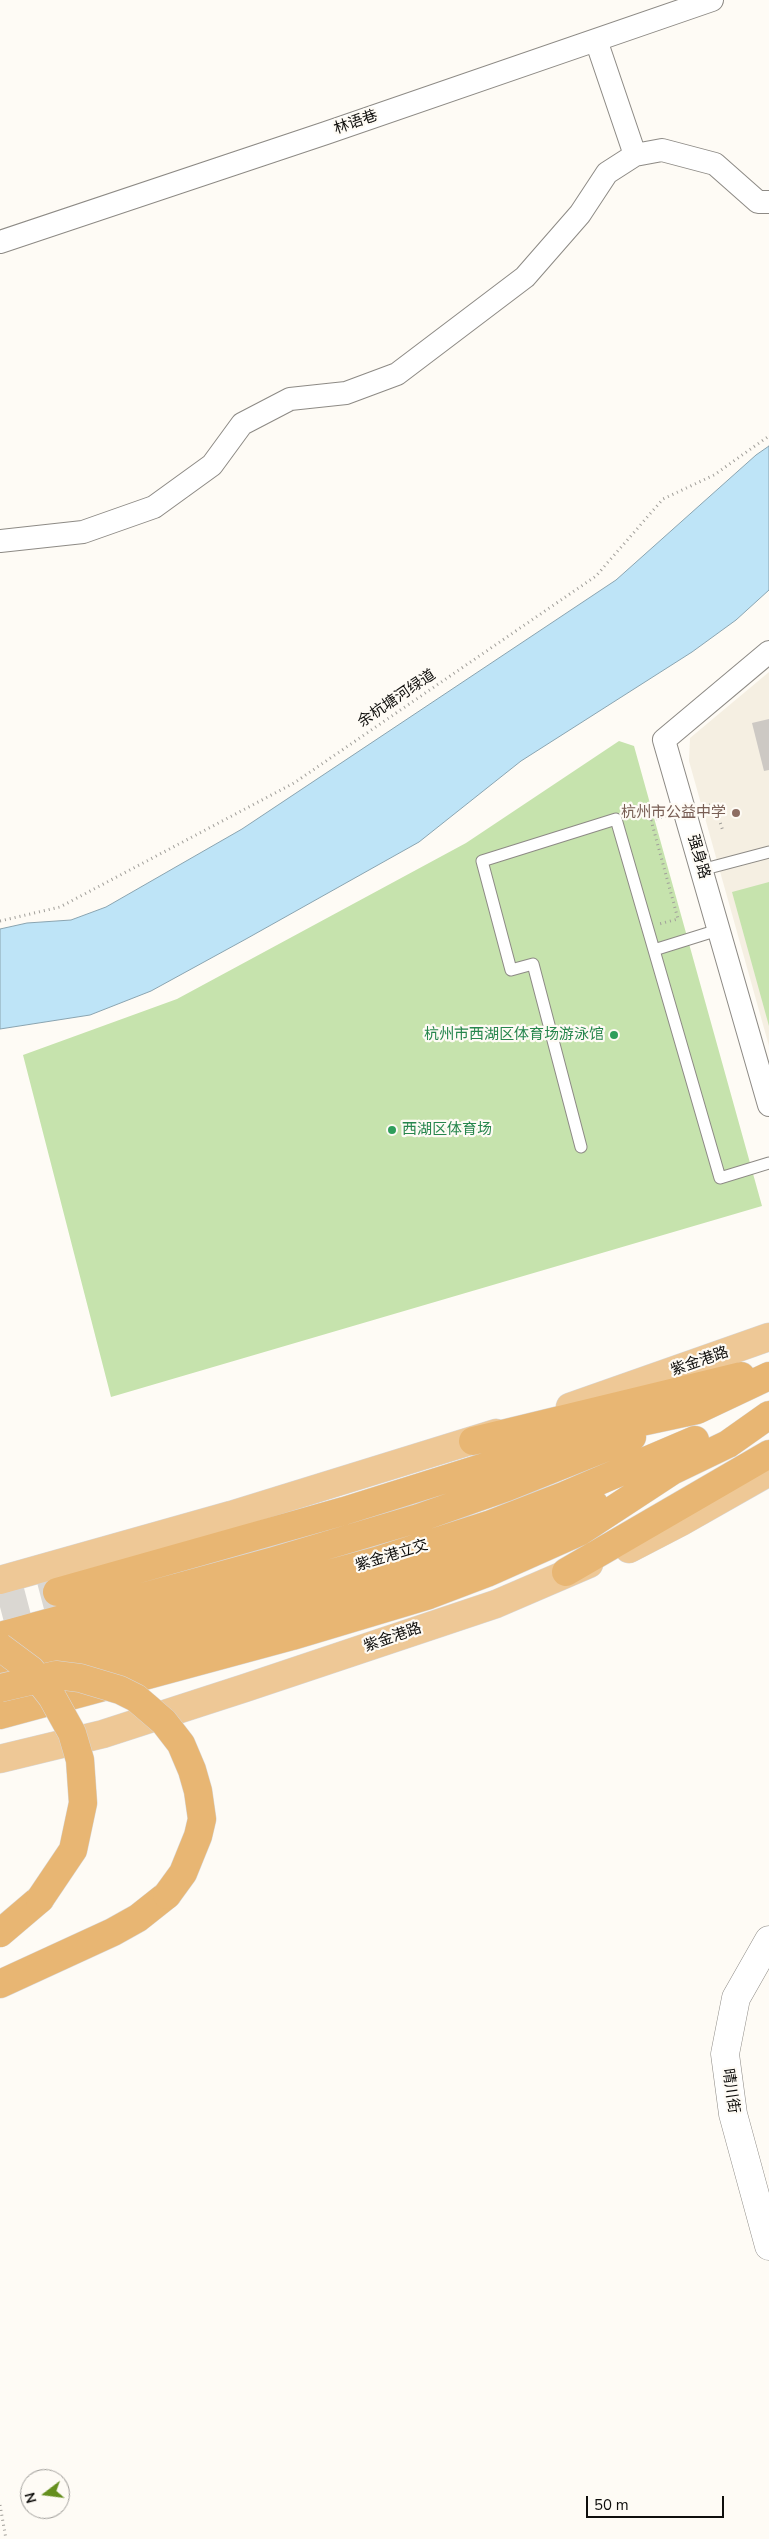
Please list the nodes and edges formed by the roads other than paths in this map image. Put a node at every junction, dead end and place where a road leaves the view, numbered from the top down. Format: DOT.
graph roads {
  1 [pos="712,0"];
  2 [pos="596,40"];
  3 [pos="635,155"];
  4 [pos="769,202"];
  5 [pos="0,242"];
  6 [pos="0,541"];
  7 [pos="769,652"];
  8 [pos="769,852"];
  9 [pos="701,870"];
  10 [pos="718,930"];
  11 [pos="654,950"];
  12 [pos="769,1106"];
  13 [pos="581,1147"];
  14 [pos="769,1163"];
  15 [pos="769,1337"];
  16 [pos="769,1369"];
  17 [pos="769,1376"];
  18 [pos="769,1407"];
  19 [pos="697,1410"];
  20 [pos="769,1415"];
  21 [pos="473,1441"];
  22 [pos="769,1454"];
  23 [pos="769,1472"];
  24 [pos="484,1562"];
  25 [pos="566,1572"];
  26 [pos="0,1580"];
  27 [pos="57,1592"];
  28 [pos="82,1612"];
  29 [pos="0,1617"];
  30 [pos="0,1636"];
  31 [pos="0,1647"];
  32 [pos="0,1664"];
  33 [pos="56,1675"];
  34 [pos="0,1688"];
  35 [pos="0,1715"];
  36 [pos="0,1759"];
  37 [pos="0,1933"];
  38 [pos="769,1940"];
  39 [pos="0,1984"];
  40 [pos="769,2246"];
  1 -- 2 [label="street, 林语巷"];
  2 -- 3 [label="street"];
  2 -- 5 [label="street, 林语巷"];
  3 -- 4 [label="street"];
  3 -- 6 [label="street"];
  7 -- 9 [label="street, 强身路"];
  8 -- 9 [label="lane"];
  9 -- 10 [label="street, 强身路"];
  10 -- 11 [label="lane"];
  10 -- 12 [label="street, 强身路"];
  11 -- 13 [label="lane"];
  11 -- 14 [label="lane"];
  15 -- 21 [label="main road, 紫金港路"];
  16 -- 21 [label="highway"];
  17 -- 19 [label="highway"];
  18 -- 32 [label="highway, 紫金港立交"];
  19 -- 27 [label="highway"];
  19 -- 28 [label="highway, 紫金港立交"];
  20 -- 24 [label="highway"];
  21 -- 26 [label="main road, 紫金港路"];
  22 -- 25 [label="highway"];
  23 -- 25 [label="main road, 紫金港路"];
  24 -- 33 [label="highway"];
  24 -- 35 [label="highway, bridge"];
  25 -- 36 [label="main road, 紫金港路"];
  28 -- 29 [label="highway"];
  28 -- 30 [label="highway, 紫金港立交"];
  31 -- 37 [label="highway, bridge"];
  33 -- 34 [label="highway, bridge"];
  33 -- 39 [label="highway, bridge"];
  38 -- 40 [label="street, 晴川街"];
}
